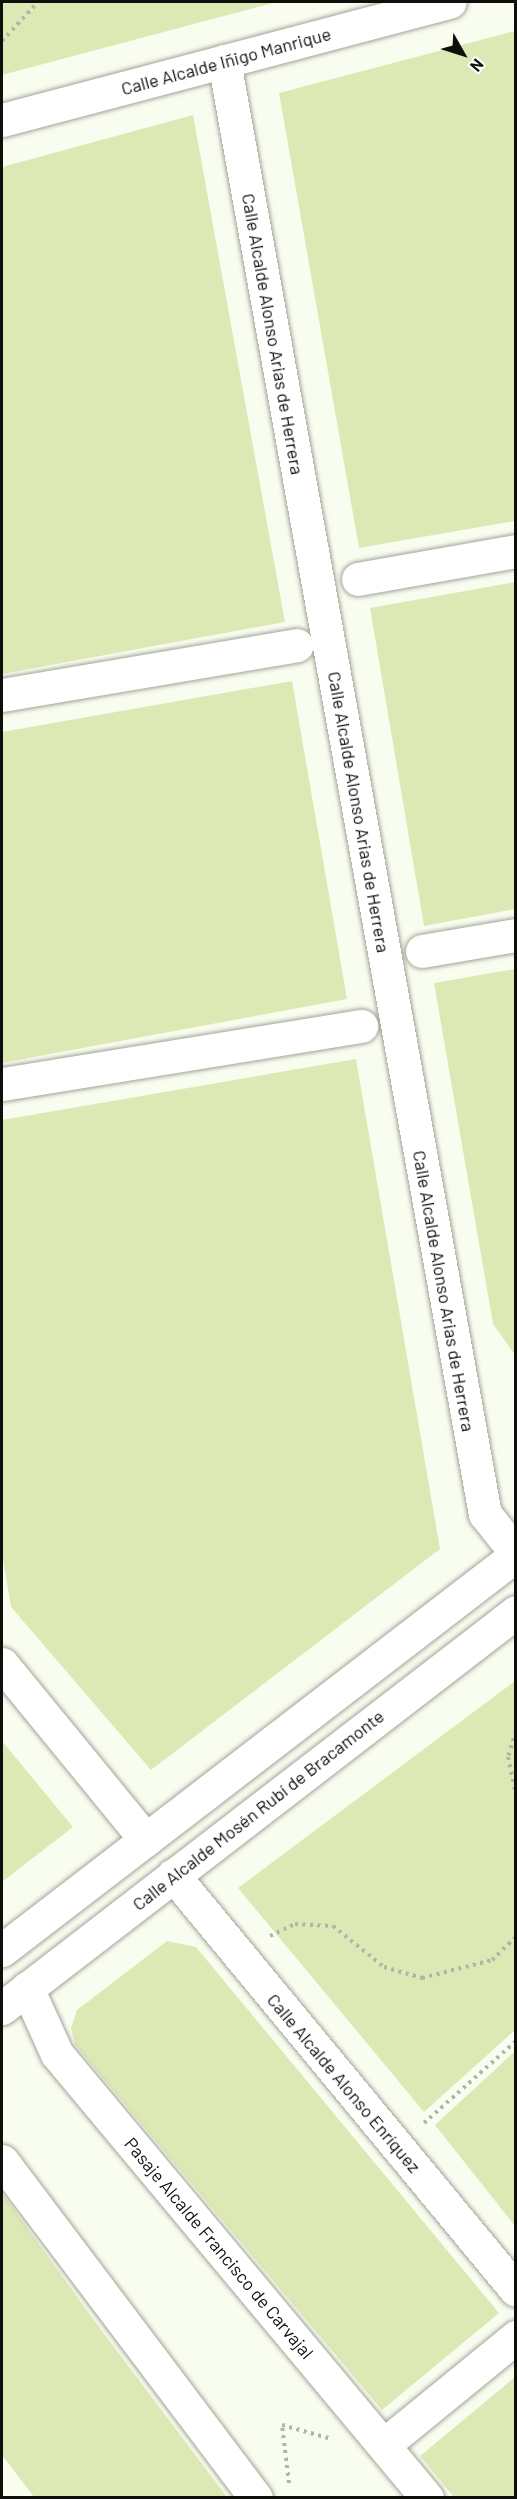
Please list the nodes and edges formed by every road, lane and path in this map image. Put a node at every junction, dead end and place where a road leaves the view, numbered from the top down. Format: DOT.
graph roads {
  1 [pos="38,2"];
  2 [pos="450,2"];
  3 [pos="2,41"];
  4 [pos="224,61"];
  5 [pos="2,120"];
  6 [pos="516,551"];
  7 [pos="358,579"];
  8 [pos="297,645"];
  9 [pos="2,695"];
  10 [pos="516,935"];
  11 [pos="422,951"];
  12 [pos="361,1026"];
  13 [pos="2,1084"];
  14 [pos="516,1554"];
  15 [pos="515,1614"];
  16 [pos="2,1664"];
  17 [pos="516,1731"];
  18 [pos="516,1794"];
  19 [pos="146,1840"];
  20 [pos="173,1875"];
  21 [pos="270,1936"];
  22 [pos="516,1937"];
  23 [pos="2,1950"];
  24 [pos="27,1988"];
  25 [pos="2,2008"];
  26 [pos="516,2041"];
  27 [pos="424,2123"];
  28 [pos="2,2161"];
  29 [pos="516,2290"];
  30 [pos="516,2337"];
  31 [pos="397,2434"];
  32 [pos="343,2442"];
  33 [pos="289,2487"];
  34 [pos="256,2498"];
  35 [pos="428,2498"];
  1 -- 3 [label="path"];
  2 -- 4 [label="street, Calle Alcalde Iñigo Manrique"];
  4 -- 5 [label="street, Calle Alcalde Iñigo Manrique"];
  4 -- 14 [label="street, Calle Alcalde Alonso Arias de Herrera"];
  6 -- 7 [label="street"];
  8 -- 9 [label="street"];
  10 -- 11 [label="street"];
  12 -- 13 [label="street"];
  14 -- 19 [label="street"];
  15 -- 20 [label="street, Calle Alcalde Mosén Rubí de Bracamonte"];
  16 -- 19 [label="street"];
  17 -- 18 [label="path"];
  19 -- 23 [label="street"];
  20 -- 24 [label="street, Calle Alcalde Mosén Rubí de Bracamonte"];
  20 -- 29 [label="street, Calle Alcalde Alonso Enríquez"];
  21 -- 22 [label="path"];
  24 -- 25 [label="street, Calle Alcalde Mosén Rubí de Bracamonte"];
  24 -- 35 [label="street, Pasaje Alcalde Francisco de Carvajal"];
  26 -- 27 [label="path"];
  28 -- 34 [label="street"];
  30 -- 31 [label="street"];
  32 -- 33 [label="path"];
}
